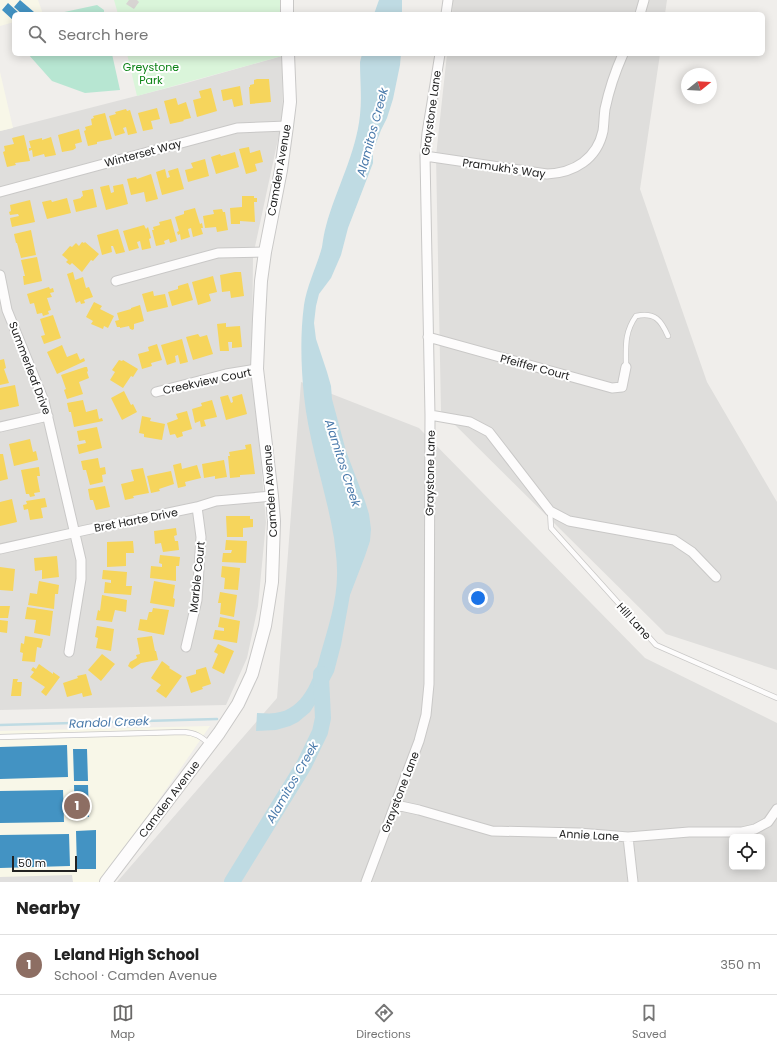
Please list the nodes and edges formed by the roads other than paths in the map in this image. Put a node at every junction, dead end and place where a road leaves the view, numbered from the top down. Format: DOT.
graph roads {
  1 [pos="287,0"];
  2 [pos="448,0"];
  3 [pos="644,0"];
  4 [pos="287,12"];
  5 [pos="446,12"];
  6 [pos="641,12"];
  7 [pos="288,56"];
  8 [pos="440,56"];
  9 [pos="622,56"];
  10 [pos="287,126"];
  11 [pos="425,156"];
  12 [pos="0,192"];
  13 [pos="265,252"];
  14 [pos="0,275"];
  15 [pos="116,281"];
  16 [pos="4,311"];
  17 [pos="668,336"];
  18 [pos="428,337"];
  19 [pos="626,367"];
  20 [pos="258,369"];
  21 [pos="156,392"];
  22 [pos="430,415"];
  23 [pos="48,416"];
  24 [pos="0,427"];
  25 [pos="272,496"];
  26 [pos="197,507"];
  27 [pos="550,511"];
  28 [pos="75,532"];
  29 [pos="0,549"];
  30 [pos="716,577"];
  31 [pos="186,647"];
  32 [pos="69,652"];
  33 [pos="777,698"];
  34 [pos="0,737"];
  35 [pos="210,745"];
  36 [pos="396,805"];
  37 [pos="777,809"];
  38 [pos="628,837"];
  39 [pos="106,882"];
  40 [pos="366,882"];
  41 [pos="633,882"];
  1 -- 4 [label="street"];
  2 -- 5 [label="street"];
  3 -- 6 [label="street"];
  7 -- 10 [label="street, Camden Avenue"];
  8 -- 11 [label="street, Graystone Lane"];
  9 -- 11 [label="street, Pramukh's Way"];
  10 -- 12 [label="street, Winterset Way"];
  10 -- 13 [label="street, Camden Avenue"];
  11 -- 18 [label="street, Graystone Lane"];
  13 -- 15 [label="street"];
  13 -- 20 [label="street, Camden Avenue"];
  14 -- 16 [label="street, Summerleaf Drive"];
  16 -- 23 [label="street, Summerleaf Drive"];
  17 -- 19 [label="lane"];
  18 -- 19 [label="street, Pfeiffer Court"];
  18 -- 22 [label="street, Graystone Lane"];
  20 -- 21 [label="street, Creekview Court"];
  20 -- 25 [label="street, Camden Avenue"];
  22 -- 27 [label="street"];
  22 -- 36 [label="street, Graystone Lane"];
  23 -- 24 [label="street"];
  23 -- 28 [label="street, Summerleaf Drive"];
  25 -- 26 [label="street, Bret Harte Drive"];
  25 -- 35 [label="street, Camden Avenue"];
  26 -- 28 [label="street, Bret Harte Drive"];
  26 -- 31 [label="street, Marble Court"];
  27 -- 30 [label="street"];
  27 -- 33 [label="lane, Hill Lane"];
  28 -- 29 [label="street, Bret Harte Drive"];
  28 -- 32 [label="street, Summerleaf Drive"];
  34 -- 35 [label="lane"];
  35 -- 39 [label="street, Camden Avenue"];
  36 -- 38 [label="street, Annie Lane"];
  36 -- 40 [label="street, Graystone Lane"];
  37 -- 38 [label="street, Annie Lane"];
  38 -- 41 [label="street"];
}
